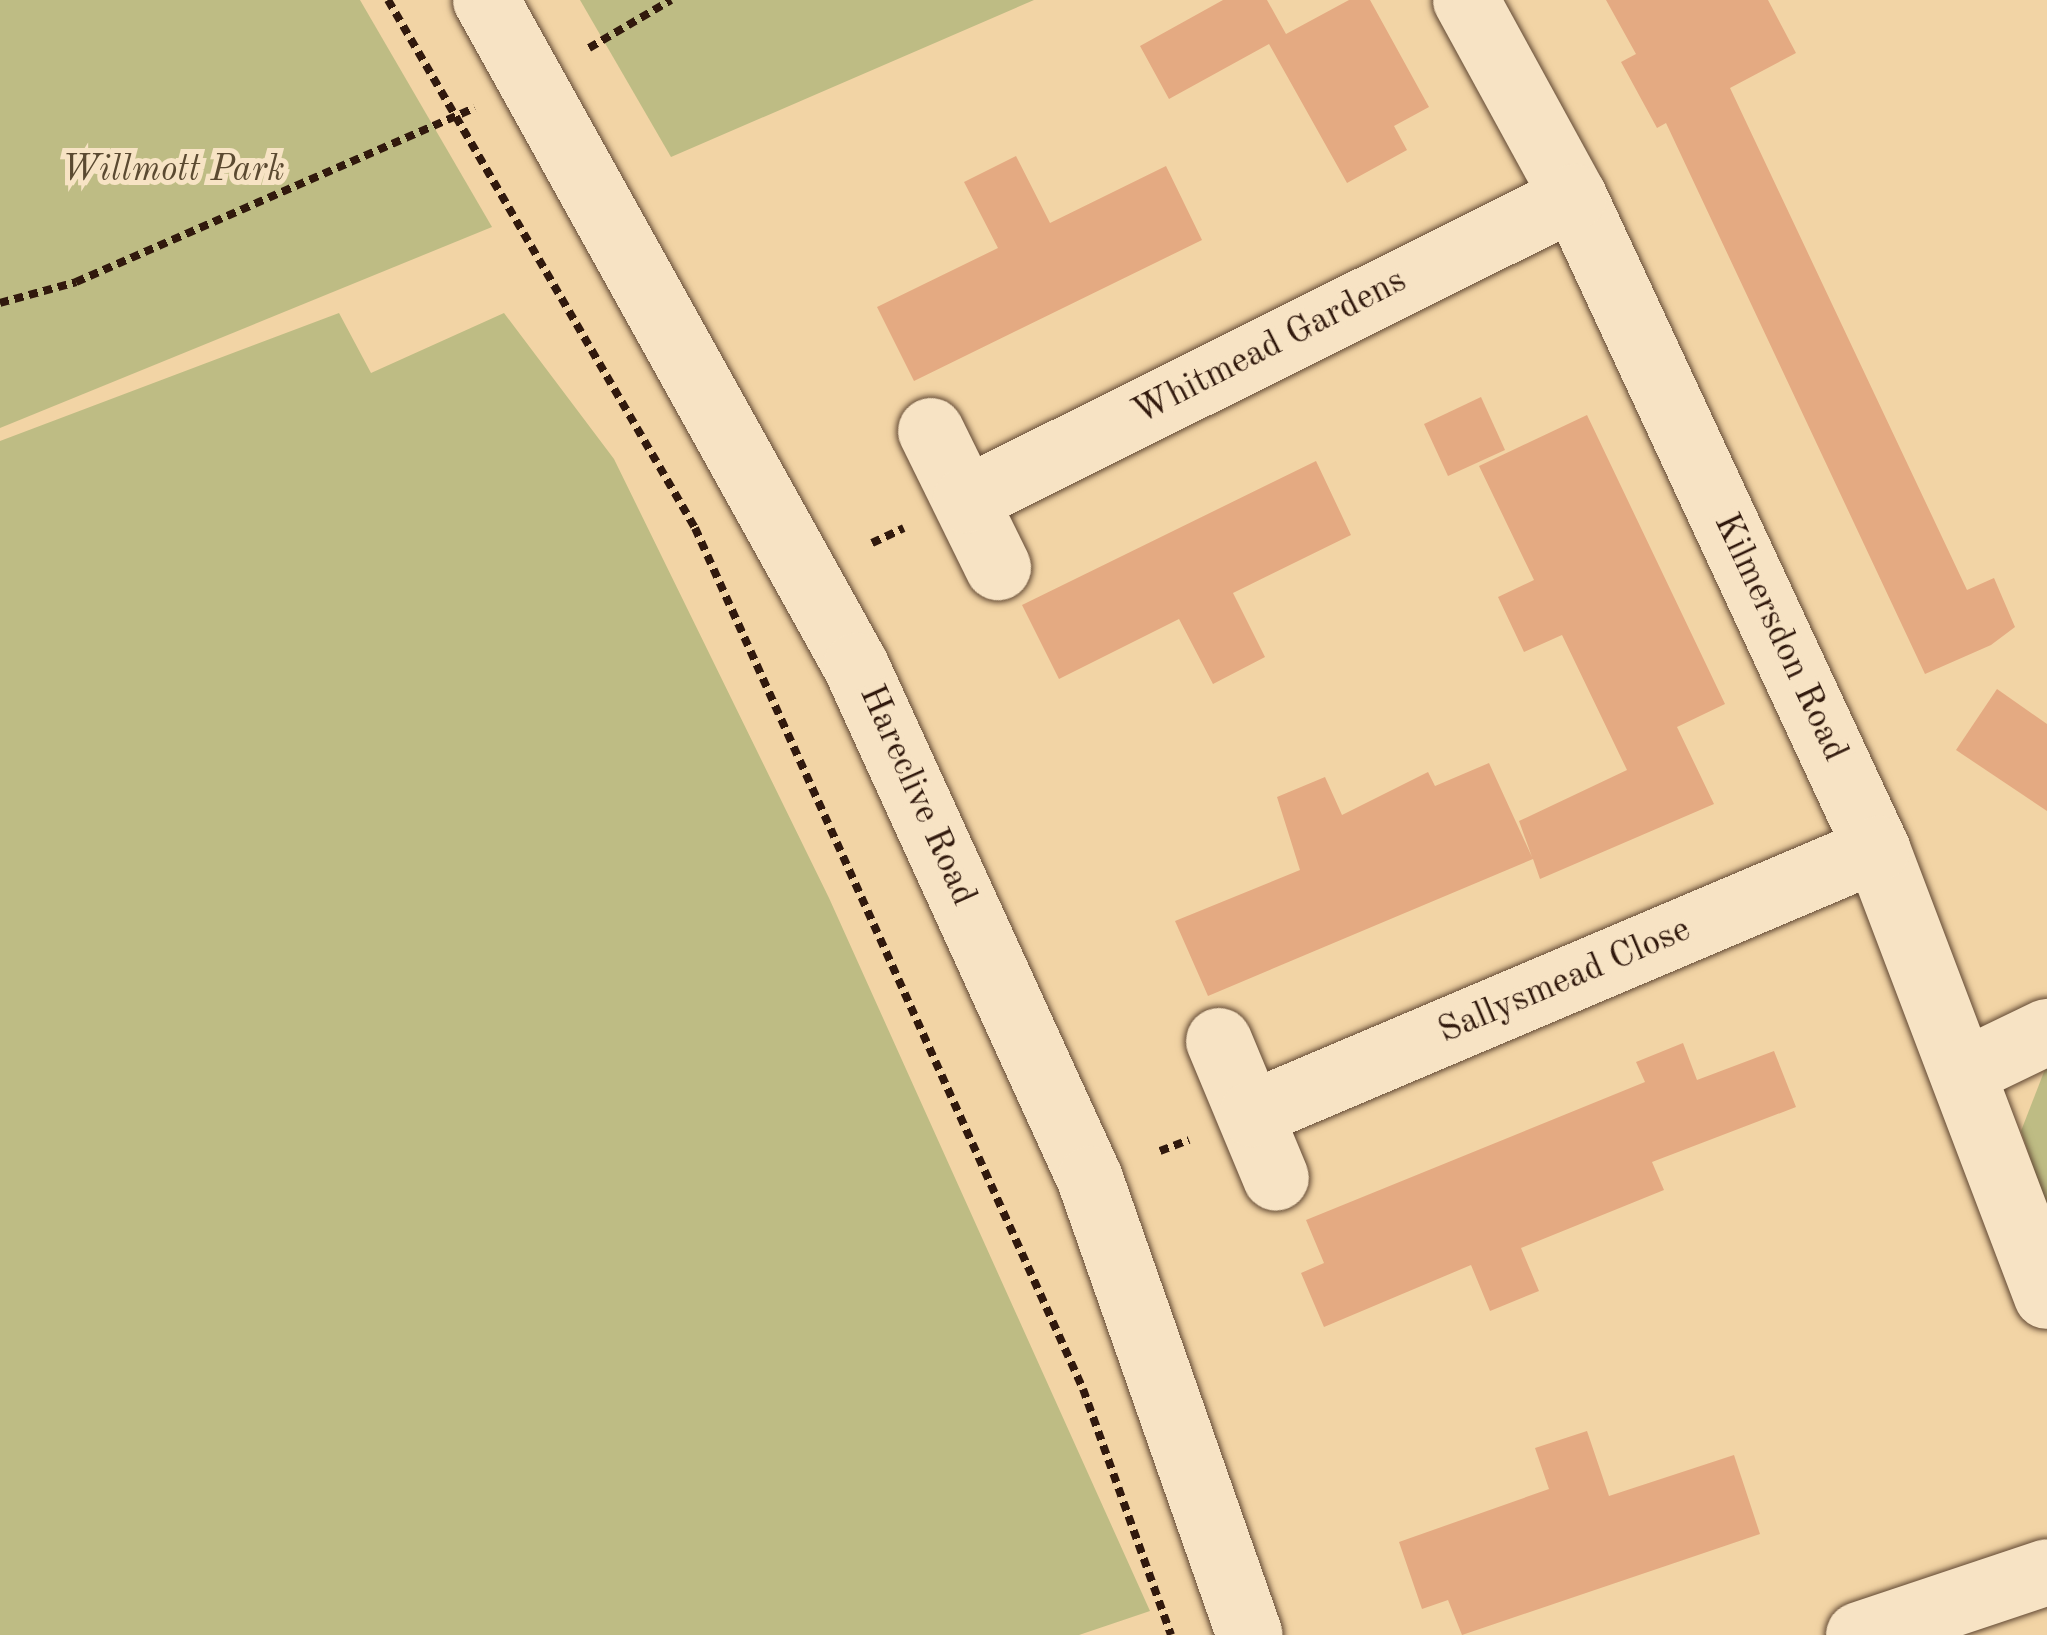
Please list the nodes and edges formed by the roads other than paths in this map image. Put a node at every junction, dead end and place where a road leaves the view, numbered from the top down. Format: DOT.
graph roads {
  1 [pos="486,0"];
  2 [pos="1466,0"];
  3 [pos="1574,197"];
  4 [pos="931,431"];
  5 [pos="966,500"];
  6 [pos="998,567"];
  7 [pos="1877,849"];
  8 [pos="2047,1032"];
  9 [pos="1219,1041"];
  10 [pos="1968,1070"];
  11 [pos="1252,1114"];
  12 [pos="1276,1178"];
  13 [pos="2047,1296"];
  14 [pos="2047,1572"];
  15 [pos="1250,1635"];
  16 [pos="1859,1635"];
  1 -- 15 [label="street, Hareclive Road"];
  2 -- 3 [label="street, Kilmersdon Road"];
  3 -- 5 [label="street, Whitmead Gardens"];
  3 -- 7 [label="street, Kilmersdon Road"];
  4 -- 5 [label="street"];
  5 -- 6 [label="street"];
  7 -- 10 [label="street, Kilmersdon Road"];
  7 -- 11 [label="street, Sallysmead Close"];
  8 -- 10 [label="street"];
  9 -- 11 [label="street"];
  10 -- 13 [label="street, Kilmersdon Road"];
  11 -- 12 [label="street"];
  14 -- 16 [label="street"];
}
